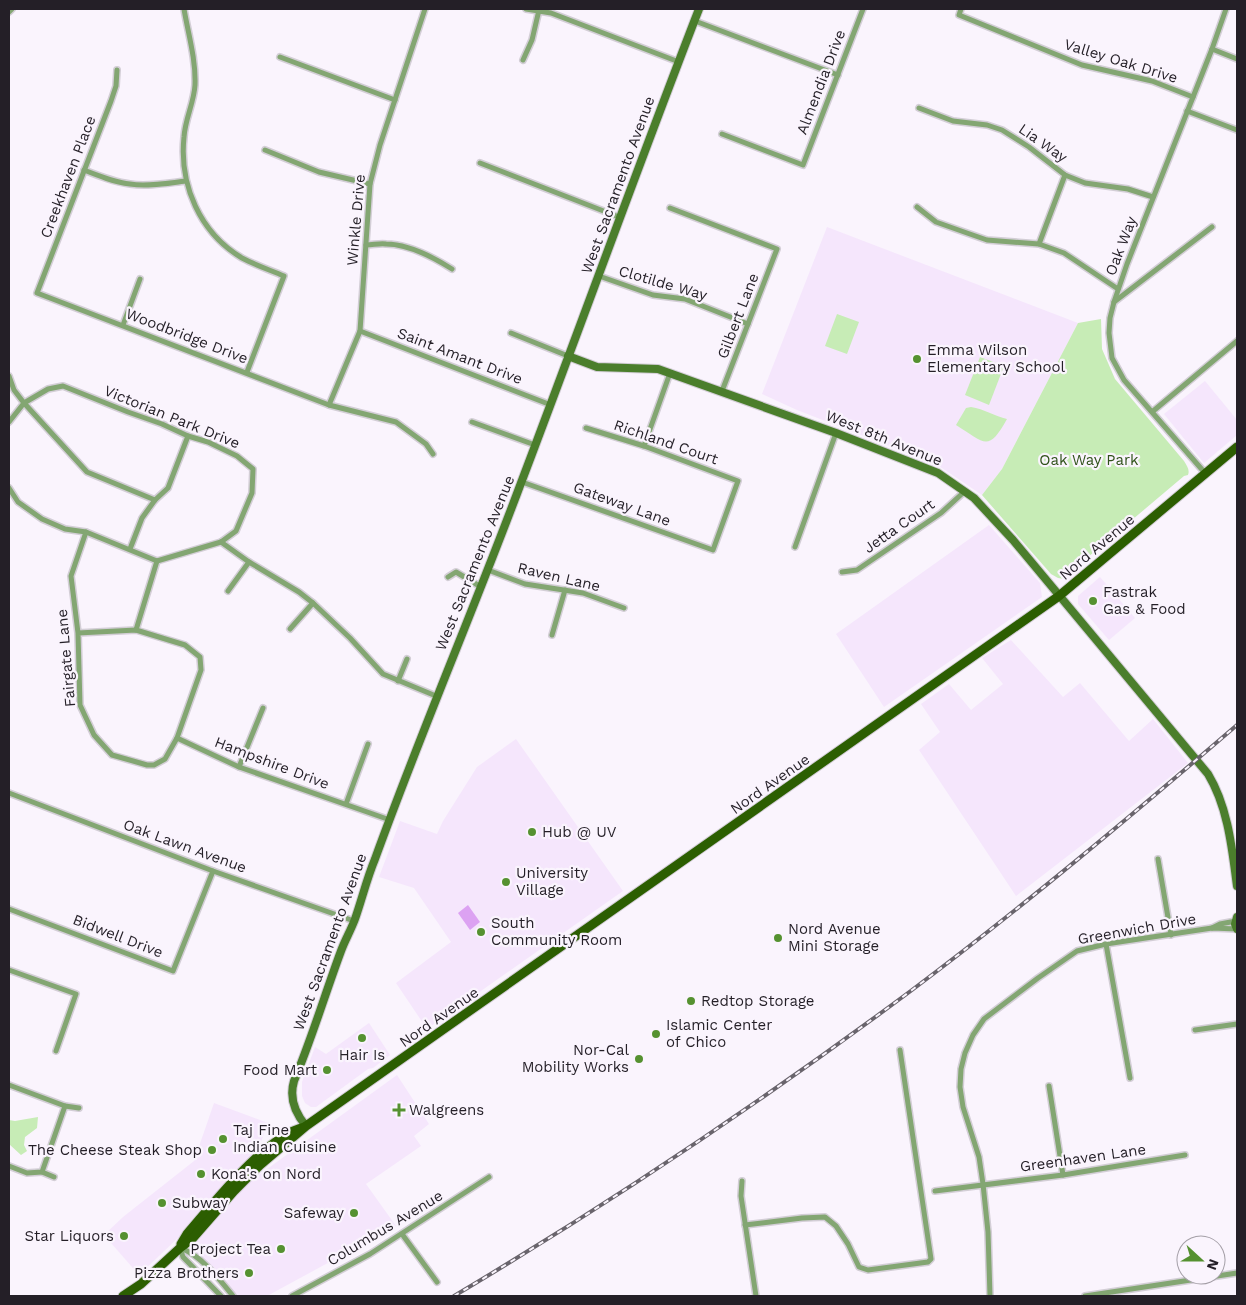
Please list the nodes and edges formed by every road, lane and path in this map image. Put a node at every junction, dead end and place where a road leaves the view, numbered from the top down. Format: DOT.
graph roads {
  1 [pos="12,9"];
  2 [pos="184,9"];
  3 [pos="425,9"];
  4 [pos="526,9"];
  5 [pos="699,9"];
  6 [pos="863,9"];
  7 [pos="961,9"];
  8 [pos="1226,9"];
  9 [pos="539,10"];
  10 [pos="9,12"];
  11 [pos="695,21"];
  12 [pos="1212,49"];
  13 [pos="280,56"];
  14 [pos="1237,59"];
  15 [pos="523,60"];
  16 [pos="679,62"];
  17 [pos="117,70"];
  18 [pos="838,75"];
  19 [pos="1193,97"];
  20 [pos="395,100"];
  21 [pos="919,108"];
  22 [pos="1188,111"];
  23 [pos="1237,130"];
  24 [pos="722,134"];
  25 [pos="264,150"];
  26 [pos="480,163"];
  27 [pos="84,170"];
  28 [pos="1065,175"];
  29 [pos="186,181"];
  30 [pos="370,184"];
  31 [pos="1153,197"];
  32 [pos="917,207"];
  33 [pos="670,208"];
  34 [pos="619,216"];
  35 [pos="1212,227"];
  36 [pos="1039,244"];
  37 [pos="366,245"];
  38 [pos="452,269"];
  39 [pos="599,276"];
  40 [pos="140,279"];
  41 [pos="1118,289"];
  42 [pos="36,292"];
  43 [pos="1114,302"];
  44 [pos="748,324"];
  45 [pos="123,325"];
  46 [pos="360,331"];
  47 [pos="511,333"];
  48 [pos="1237,341"];
  49 [pos="568,356"];
  50 [pos="246,372"];
  51 [pos="670,374"];
  52 [pos="9,376"];
  53 [pos="722,392"];
  54 [pos="24,404"];
  55 [pos="329,404"];
  56 [pos="551,405"];
  57 [pos="1152,412"];
  58 [pos="9,422"];
  59 [pos="472,422"];
  60 [pos="586,428"];
  61 [pos="836,433"];
  62 [pos="188,436"];
  63 [pos="535,445"];
  64 [pos="644,446"];
  65 [pos="1237,447"];
  66 [pos="433,454"];
  67 [pos="1205,473"];
  68 [pos="522,482"];
  69 [pos="9,488"];
  70 [pos="965,490"];
  71 [pos="155,500"];
  72 [pos="86,532"];
  73 [pos="221,542"];
  74 [pos="795,547"];
  75 [pos="130,549"];
  76 [pos="714,550"];
  77 [pos="157,561"];
  78 [pos="249,562"];
  79 [pos="488,570"];
  80 [pos="842,572"];
  81 [pos="448,577"];
  82 [pos="481,587"];
  83 [pos="565,590"];
  84 [pos="228,591"];
  85 [pos="1059,596"];
  86 [pos="313,603"];
  87 [pos="624,608"];
  88 [pos="290,629"];
  89 [pos="136,630"];
  90 [pos="78,632"];
  91 [pos="552,635"];
  92 [pos="406,659"];
  93 [pos="398,681"];
  94 [pos="436,696"];
  95 [pos="264,708"];
  96 [pos="177,738"];
  97 [pos="368,744"];
  98 [pos="239,767"];
  99 [pos="9,793"];
  100 [pos="346,804"];
  101 [pos="390,820"];
  102 [pos="1158,859"];
  103 [pos="1236,870"];
  104 [pos="212,871"];
  105 [pos="1237,886"];
  106 [pos="9,909"];
  107 [pos="1236,919"];
  108 [pos="354,921"];
  109 [pos="1212,928"];
  110 [pos="1237,929"];
  111 [pos="1171,935"];
  112 [pos="1106,944"];
  113 [pos="9,970"];
  114 [pos="1237,1024"];
  115 [pos="1195,1030"];
  116 [pos="900,1050"];
  117 [pos="56,1051"];
  118 [pos="1130,1078"];
  119 [pos="9,1085"];
  120 [pos="1050,1086"];
  121 [pos="65,1106"];
  122 [pos="79,1108"];
  123 [pos="306,1126"];
  124 [pos="1185,1155"];
  125 [pos="9,1166"];
  126 [pos="42,1172"];
  127 [pos="1063,1175"];
  128 [pos="54,1177"];
  129 [pos="489,1177"];
  130 [pos="742,1181"];
  131 [pos="984,1184"];
  132 [pos="935,1191"];
  133 [pos="746,1226"];
  134 [pos="402,1234"];
  135 [pos="180,1248"];
  136 [pos="1237,1273"];
  137 [pos="437,1282"];
  138 [pos="123,1296"];
  139 [pos="221,1296"];
  140 [pos="233,1296"];
  141 [pos="292,1296"];
  142 [pos="756,1296"];
  143 [pos="990,1296"];
  144 [pos="1085,1296"];
  1 -- 10 [label="street"];
  2 -- 29 [label="street"];
  3 -- 20 [label="street, Winkle Drive"];
  4 -- 9 [label="street"];
  5 -- 11 [label="street, West Sacramento Avenue"];
  6 -- 18 [label="street, Almendia Drive"];
  7 -- 19 [label="street, Valley Oak Drive"];
  8 -- 12 [label="street, Oak Way"];
  9 -- 15 [label="street"];
  9 -- 16 [label="street"];
  11 -- 16 [label="street, West Sacramento Avenue"];
  11 -- 18 [label="street"];
  12 -- 14 [label="street"];
  12 -- 19 [label="street, Oak Way"];
  13 -- 20 [label="street"];
  16 -- 34 [label="street, West Sacramento Avenue"];
  17 -- 27 [label="street, Creekhaven Place"];
  18 -- 24 [label="street, Almendia Drive"];
  19 -- 22 [label="street, Oak Way"];
  20 -- 30 [label="street, Winkle Drive"];
  21 -- 28 [label="street, Lia Way"];
  22 -- 23 [label="street"];
  22 -- 31 [label="street, Oak Way"];
  25 -- 30 [label="street"];
  26 -- 34 [label="street"];
  27 -- 29 [label="street"];
  27 -- 42 [label="street, Creekhaven Place"];
  28 -- 31 [label="street, Lia Way"];
  28 -- 36 [label="street"];
  29 -- 50 [label="street"];
  30 -- 37 [label="street, Winkle Drive"];
  31 -- 41 [label="street, Oak Way"];
  32 -- 36 [label="street"];
  33 -- 44 [label="street, Gilbert Lane"];
  34 -- 39 [label="street, West Sacramento Avenue"];
  35 -- 43 [label="street"];
  36 -- 41 [label="street"];
  37 -- 38 [label="street"];
  37 -- 46 [label="street, Winkle Drive"];
  39 -- 44 [label="street, Clotilde Way"];
  39 -- 49 [label="street, West Sacramento Avenue"];
  40 -- 45 [label="street"];
  41 -- 43 [label="street, Oak Way"];
  42 -- 45 [label="street, Woodbridge Drive"];
  43 -- 57 [label="street, Oak Way"];
  44 -- 53 [label="street, Gilbert Lane"];
  45 -- 50 [label="street, Woodbridge Drive"];
  46 -- 55 [label="street, Winkle Drive"];
  46 -- 56 [label="street, Saint Amant Drive"];
  47 -- 49 [label="street"];
  48 -- 57 [label="street"];
  49 -- 51 [label="street, West 8th Avenue"];
  49 -- 56 [label="street, West Sacramento Avenue"];
  50 -- 55 [label="street, Woodbridge Drive"];
  51 -- 53 [label="street, West 8th Avenue"];
  51 -- 64 [label="street"];
  52 -- 54 [label="street"];
  53 -- 61 [label="street, West 8th Avenue"];
  54 -- 58 [label="street, Victorian Park Drive"];
  54 -- 62 [label="street, Victorian Park Drive"];
  54 -- 71 [label="street"];
  55 -- 66 [label="street, Woodbridge Drive"];
  56 -- 63 [label="street, West Sacramento Avenue"];
  57 -- 67 [label="street, Oak Way"];
  59 -- 63 [label="street"];
  60 -- 64 [label="street, Richland Court"];
  61 -- 70 [label="street, West 8th Avenue"];
  61 -- 74 [label="street"];
  62 -- 71 [label="street"];
  62 -- 73 [label="street, Victorian Park Drive"];
  63 -- 68 [label="street, West Sacramento Avenue"];
  64 -- 76 [label="street, Richland Court"];
  65 -- 67 [label="main road, Nord Avenue"];
  67 -- 85 [label="main road, Nord Avenue"];
  68 -- 76 [label="street, Gateway Lane"];
  68 -- 79 [label="street, West Sacramento Avenue"];
  69 -- 72 [label="street"];
  70 -- 80 [label="street, Jetta Court"];
  70 -- 85 [label="street, West 8th Avenue"];
  71 -- 75 [label="street"];
  72 -- 75 [label="street"];
  72 -- 90 [label="street, Fairgate Lane"];
  73 -- 77 [label="street, Victorian Park Drive"];
  73 -- 78 [label="street"];
  75 -- 77 [label="street"];
  77 -- 89 [label="street"];
  78 -- 84 [label="street"];
  78 -- 86 [label="street"];
  79 -- 82 [label="street, West Sacramento Avenue"];
  79 -- 83 [label="street, Raven Lane"];
  81 -- 82 [label="street"];
  82 -- 94 [label="street, West Sacramento Avenue"];
  83 -- 87 [label="street, Raven Lane"];
  83 -- 91 [label="street"];
  85 -- 103 [label="street, West 8th Avenue"];
  85 -- 123 [label="main road, Nord Avenue"];
  86 -- 88 [label="street"];
  86 -- 93 [label="street"];
  89 -- 90 [label="street"];
  89 -- 96 [label="street"];
  90 -- 96 [label="street, Fairgate Lane"];
  92 -- 93 [label="street"];
  93 -- 94 [label="street"];
  94 -- 101 [label="street, West Sacramento Avenue"];
  95 -- 98 [label="street"];
  96 -- 98 [label="street, Hampshire Drive"];
  97 -- 100 [label="street"];
  98 -- 100 [label="street, Hampshire Drive"];
  99 -- 104 [label="street, Oak Lawn Avenue"];
  100 -- 101 [label="street, Hampshire Drive"];
  101 -- 108 [label="street, West Sacramento Avenue"];
  102 -- 111 [label="street"];
  103 -- 105 [label="street, West 8th Avenue"];
  104 -- 106 [label="street, Bidwell Drive"];
  104 -- 108 [label="street, Oak Lawn Avenue"];
  107 -- 109 [label="street, Greenwich Drive"];
  107 -- 110 [label="street"];
  108 -- 123 [label="street, West Sacramento Avenue"];
  109 -- 110 [label="street, Greenwich Drive"];
  109 -- 111 [label="street, Greenwich Drive"];
  111 -- 112 [label="street, Greenwich Drive"];
  112 -- 118 [label="street"];
  112 -- 131 [label="street, Greenwich Drive"];
  113 -- 117 [label="street"];
  114 -- 115 [label="street"];
  116 -- 133 [label="street"];
  119 -- 121 [label="street"];
  120 -- 127 [label="street"];
  121 -- 122 [label="street"];
  121 -- 126 [label="street"];
  123 -- 135 [label="main road, Nord Avenue"];
  124 -- 127 [label="street, Greenhaven Lane"];
  125 -- 126 [label="street"];
  126 -- 128 [label="street"];
  127 -- 131 [label="street, Greenhaven Lane"];
  129 -- 134 [label="street, Columbus Avenue"];
  130 -- 133 [label="street"];
  131 -- 132 [label="street, Greenhaven Lane"];
  131 -- 143 [label="street, Greenwich Drive"];
  133 -- 142 [label="street"];
  134 -- 137 [label="street"];
  134 -- 141 [label="street, Columbus Avenue"];
  135 -- 138 [label="main road, Nord Avenue"];
  135 -- 139 [label="street"];
  135 -- 140 [label="street"];
  136 -- 144 [label="street"];
}
